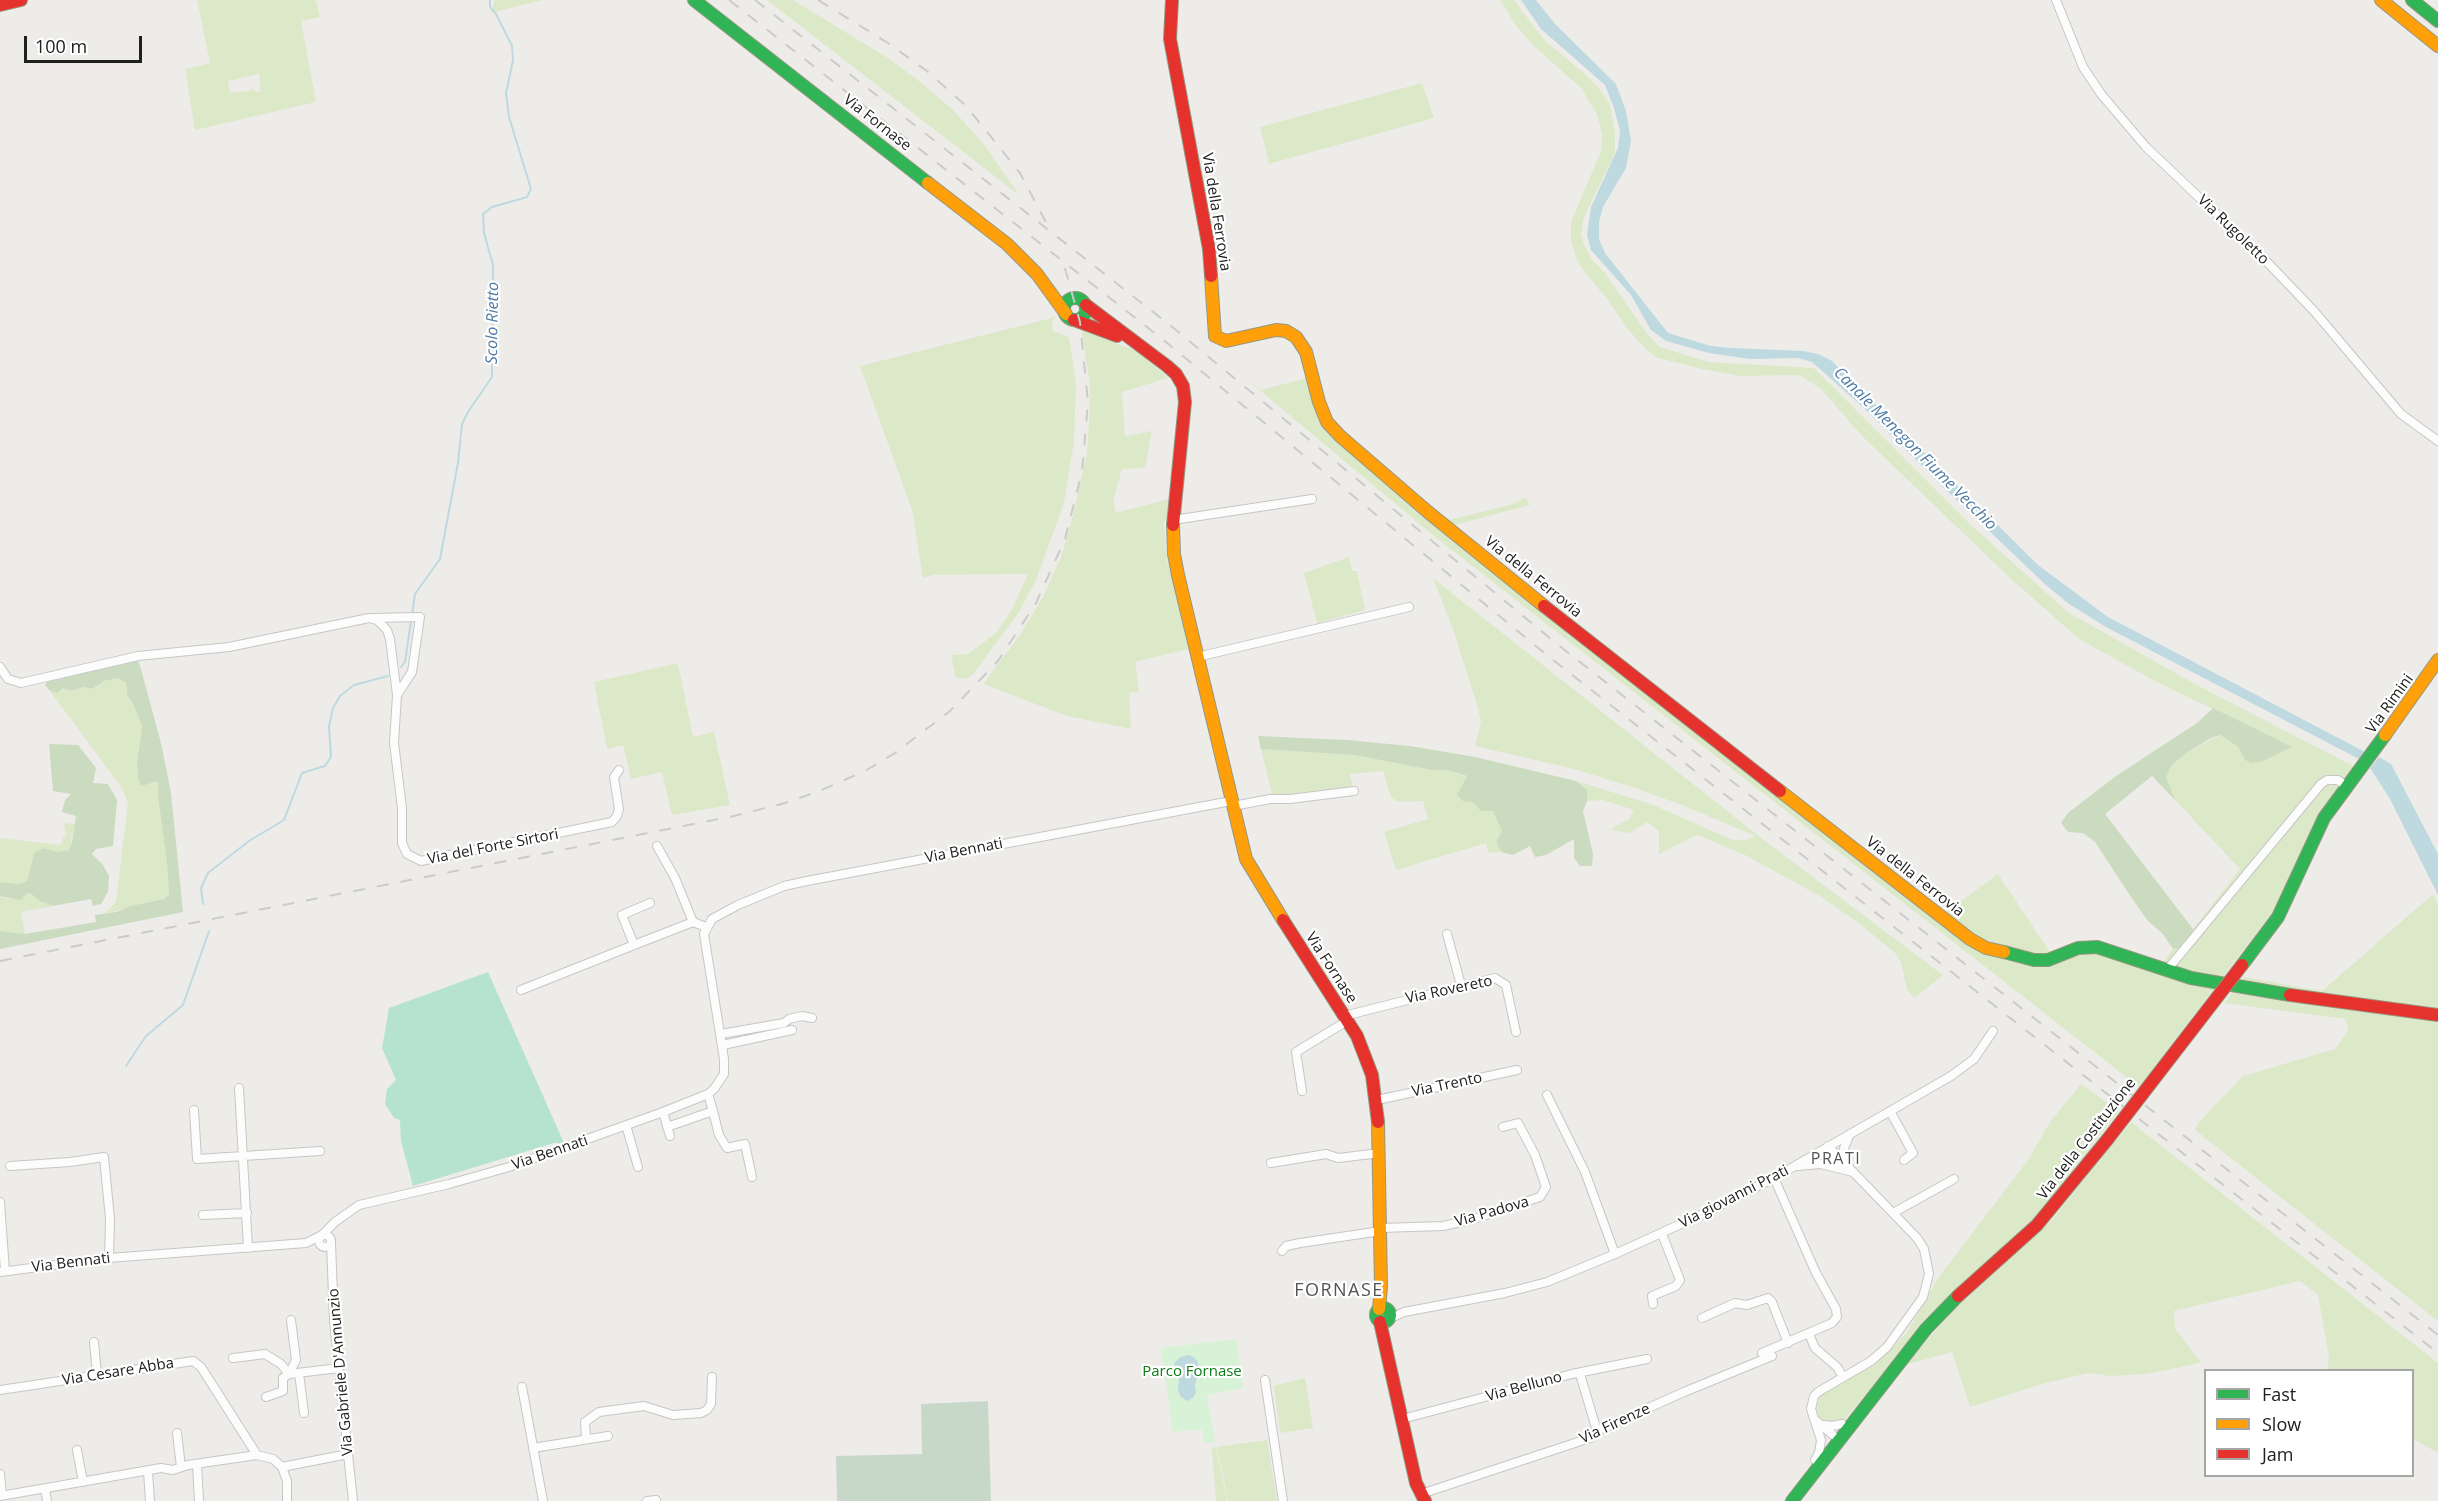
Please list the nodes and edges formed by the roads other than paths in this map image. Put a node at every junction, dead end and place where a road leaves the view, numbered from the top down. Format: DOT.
graph roads {
  1 [pos="21,0"];
  2 [pos="694,0"];
  3 [pos="1172,0"];
  4 [pos="2056,0"];
  5 [pos="2381,0"];
  6 [pos="2415,2"];
  7 [pos="0,5"];
  8 [pos="2438,21"];
  9 [pos="2438,46"];
  10 [pos="1037,274"];
  11 [pos="1073,298"];
  12 [pos="1086,305"];
  13 [pos="1070,317"];
  14 [pos="1140,346"];
  15 [pos="2438,441"];
  16 [pos="1312,499"];
  17 [pos="1173,520"];
  18 [pos="1410,607"];
  19 [pos="369,618"];
  20 [pos="1197,657"];
  21 [pos="2438,660"];
  22 [pos="0,667"];
  23 [pos="397,695"];
  24 [pos="2362,767"];
  25 [pos="619,770"];
  26 [pos="2347,787"];
  27 [pos="1354,791"];
  28 [pos="1232,804"];
  29 [pos="657,846"];
  30 [pos="650,903"];
  31 [pos="693,922"];
  32 [pos="706,927"];
  33 [pos="1447,934"];
  34 [pos="634,945"];
  35 [pos="2168,970"];
  36 [pos="1461,985"];
  37 [pos="521,990"];
  38 [pos="2438,1015"];
  39 [pos="812,1018"];
  40 [pos="1346,1018"];
  41 [pos="792,1030"];
  42 [pos="1993,1031"];
  43 [pos="1516,1032"];
  44 [pos="721,1034"];
  45 [pos="723,1045"];
  46 [pos="1517,1070"];
  47 [pos="239,1088"];
  48 [pos="1302,1091"];
  49 [pos="708,1094"];
  50 [pos="1547,1095"];
  51 [pos="1377,1100"];
  52 [pos="194,1110"];
  53 [pos="713,1111"];
  54 [pos="663,1112"];
  55 [pos="1890,1112"];
  56 [pos="626,1125"];
  57 [pos="1503,1127"];
  58 [pos="1850,1134"];
  59 [pos="1828,1146"];
  60 [pos="320,1151"];
  61 [pos="1380,1154"];
  62 [pos="244,1156"];
  63 [pos="1904,1160"];
  64 [pos="1270,1163"];
  65 [pos="10,1166"];
  66 [pos="1843,1166"];
  67 [pos="638,1167"];
  68 [pos="1791,1168"];
  69 [pos="752,1177"];
  70 [pos="1774,1178"];
  71 [pos="1954,1179"];
  72 [pos="0,1202"];
  73 [pos="247,1213"];
  74 [pos="1893,1213"];
  75 [pos="203,1215"];
  76 [pos="1381,1230"];
  77 [pos="1662,1234"];
  78 [pos="326,1238"];
  79 [pos="248,1248"];
  80 [pos="1282,1251"];
  81 [pos="1615,1254"];
  82 [pos="110,1258"];
  83 [pos="2,1271"];
  84 [pos="1653,1304"];
  85 [pos="1384,1315"];
  86 [pos="1702,1318"];
  87 [pos="291,1320"];
  88 [pos="1809,1334"];
  89 [pos="94,1342"];
  90 [pos="1788,1343"];
  91 [pos="1762,1353"];
  92 [pos="1772,1356"];
  93 [pos="233,1358"];
  94 [pos="1647,1359"];
  95 [pos="339,1368"];
  96 [pos="299,1373"];
  97 [pos="289,1374"];
  98 [pos="1580,1374"];
  99 [pos="97,1376"];
  100 [pos="712,1377"];
  101 [pos="1843,1377"];
  102 [pos="1265,1380"];
  103 [pos="1882,1384"];
  104 [pos="522,1387"];
  105 [pos="0,1390"];
  106 [pos="266,1397"];
  107 [pos="304,1413"];
  108 [pos="1402,1419"];
  109 [pos="1842,1424"];
  110 [pos="1821,1428"];
  111 [pos="1597,1431"];
  112 [pos="177,1433"];
  113 [pos="608,1436"];
  114 [pos="586,1438"];
  115 [pos="1834,1440"];
  116 [pos="533,1448"];
  117 [pos="77,1450"];
  118 [pos="348,1454"];
  119 [pos="257,1455"];
  120 [pos="1815,1460"];
  121 [pos="197,1464"];
  122 [pos="181,1467"];
  123 [pos="282,1467"];
  124 [pos="148,1472"];
  125 [pos="0,1474"];
  126 [pos="83,1482"];
  127 [pos="45,1488"];
  128 [pos="1419,1495"];
  129 [pos="1,1496"];
  130 [pos="47,1501"];
  131 [pos="150,1501"];
  132 [pos="199,1501"];
  133 [pos="287,1501"];
  134 [pos="353,1501"];
  135 [pos="543,1501"];
  136 [pos="1283,1501"];
  137 [pos="1791,1501"];
  1 -- 7 [label="main road"];
  2 -- 10 [label="main road, Via Fornase"];
  3 -- 35 [label="main road, Via della Ferrovia"];
  4 -- 15 [label="street, Via Rugoletto"];
  5 -- 9 [label="main road"];
  6 -- 8 [label="main road"];
  10 -- 11 [label="main road, Via Fornase"];
  10 -- 13 [label="main road, Via Fornase"];
  11 -- 12 [label="main road, Via Fornase"];
  11 -- 13 [label="main road"];
  12 -- 13 [label="main road"];
  12 -- 14 [label="main road, Via Fornase"];
  13 -- 14 [label="main road, Via Fornase"];
  14 -- 17 [label="main road, Via Fornase"];
  16 -- 17 [label="street"];
  17 -- 20 [label="main road, Via Fornase"];
  18 -- 20 [label="street"];
  19 -- 22 [label="street, Via del Forte Sirtori"];
  19 -- 23 [label="street, Via del Forte Sirtori"];
  19 -- 23 [label="street, Via del Forte Sirtori"];
  20 -- 28 [label="main road, Via Fornase"];
  21 -- 24 [label="main road, Via Rimini"];
  23 -- 25 [label="street, Via del Forte Sirtori"];
  24 -- 26 [label="main road, Via della Costituzione"];
  26 -- 35 [label="street"];
  26 -- 103 [label="main road, Via della Costituzione, bridge"];
  27 -- 28 [label="street"];
  28 -- 32 [label="street, Via Bennati"];
  28 -- 40 [label="main road, Via Fornase"];
  29 -- 31 [label="street"];
  30 -- 34 [label="street"];
  31 -- 32 [label="street"];
  31 -- 34 [label="street"];
  32 -- 44 [label="street"];
  33 -- 36 [label="street"];
  34 -- 37 [label="street"];
  35 -- 38 [label="main road, Via della Ferrovia"];
  36 -- 40 [label="street, Via Rovereto"];
  36 -- 43 [label="street, Via Rovereto"];
  39 -- 44 [label="street"];
  40 -- 48 [label="street, Via Rovereto"];
  40 -- 51 [label="main road, Via Fornase"];
  41 -- 45 [label="street"];
  42 -- 55 [label="street, Via giovanni Prati"];
  44 -- 45 [label="street"];
  45 -- 49 [label="street"];
  46 -- 51 [label="street, Via Trento"];
  47 -- 62 [label="street"];
  49 -- 53 [label="street"];
  49 -- 54 [label="street, Via Bennati"];
  50 -- 81 [label="street"];
  51 -- 61 [label="main road, Via Fornase"];
  52 -- 62 [label="street"];
  53 -- 54 [label="street"];
  53 -- 69 [label="street"];
  54 -- 56 [label="street, Via Bennati"];
  55 -- 58 [label="street, Via giovanni Prati"];
  55 -- 63 [label="street"];
  56 -- 67 [label="street"];
  56 -- 78 [label="street, Via Bennati"];
  57 -- 76 [label="street, Via Padova"];
  58 -- 59 [label="street, Via giovanni Prati"];
  58 -- 66 [label="street"];
  59 -- 66 [label="street"];
  59 -- 68 [label="street, Via giovanni Prati"];
  60 -- 62 [label="street"];
  61 -- 64 [label="street"];
  61 -- 76 [label="main road, Via Fornase"];
  62 -- 73 [label="street"];
  65 -- 82 [label="street"];
  66 -- 68 [label="street"];
  66 -- 74 [label="street"];
  68 -- 70 [label="street, Via giovanni Prati"];
  70 -- 77 [label="street, Via giovanni Prati"];
  70 -- 88 [label="street"];
  71 -- 74 [label="street"];
  72 -- 83 [label="street"];
  73 -- 75 [label="street"];
  73 -- 79 [label="street"];
  74 -- 101 [label="street"];
  76 -- 80 [label="street"];
  76 -- 85 [label="main road, Via Fornase"];
  77 -- 81 [label="street, Via giovanni Prati"];
  77 -- 84 [label="street"];
  78 -- 79 [label="street, Via Bennati"];
  78 -- 95 [label="street, Via Gabriele D'Annunzio"];
  79 -- 82 [label="street, Via Bennati"];
  81 -- 85 [label="street, Via giovanni Prati"];
  82 -- 83 [label="street, Via Bennati"];
  85 -- 108 [label="main road, Via Fornase"];
  86 -- 90 [label="street"];
  87 -- 97 [label="street"];
  88 -- 90 [label="street"];
  88 -- 101 [label="street"];
  89 -- 99 [label="street"];
  90 -- 91 [label="street"];
  92 -- 111 [label="street, Via Firenze"];
  93 -- 97 [label="street"];
  94 -- 98 [label="street, Via Belluno"];
  95 -- 96 [label="street"];
  95 -- 118 [label="street, Via Gabriele D'Annunzio"];
  96 -- 97 [label="street"];
  96 -- 107 [label="street"];
  97 -- 106 [label="street"];
  98 -- 108 [label="street, Via Belluno"];
  98 -- 111 [label="street"];
  99 -- 105 [label="street, Via Cesare Abba"];
  99 -- 119 [label="street, Via Cesare Abba"];
  100 -- 114 [label="street"];
  101 -- 110 [label="street"];
  102 -- 136 [label="street"];
  103 -- 109 [label="main road"];
  103 -- 115 [label="main road, Via della Costituzione"];
  104 -- 116 [label="street"];
  108 -- 128 [label="main road, Via Fornase"];
  109 -- 110 [label="street"];
  110 -- 115 [label="street"];
  110 -- 120 [label="street"];
  111 -- 128 [label="street, Via Firenze"];
  112 -- 122 [label="street"];
  113 -- 114 [label="street"];
  114 -- 116 [label="street"];
  115 -- 137 [label="main road, Via della Costituzione"];
  116 -- 135 [label="street"];
  117 -- 126 [label="street"];
  118 -- 123 [label="street"];
  118 -- 134 [label="street, Via Gabriele D'Annunzio"];
  119 -- 121 [label="street"];
  119 -- 123 [label="street"];
  120 -- 137 [label="main road"];
  121 -- 122 [label="street"];
  121 -- 132 [label="street"];
  122 -- 124 [label="street"];
  123 -- 133 [label="street"];
  124 -- 126 [label="street"];
  124 -- 131 [label="street"];
  125 -- 129 [label="street"];
  126 -- 127 [label="street"];
  127 -- 129 [label="street"];
  127 -- 130 [label="street"];
}
